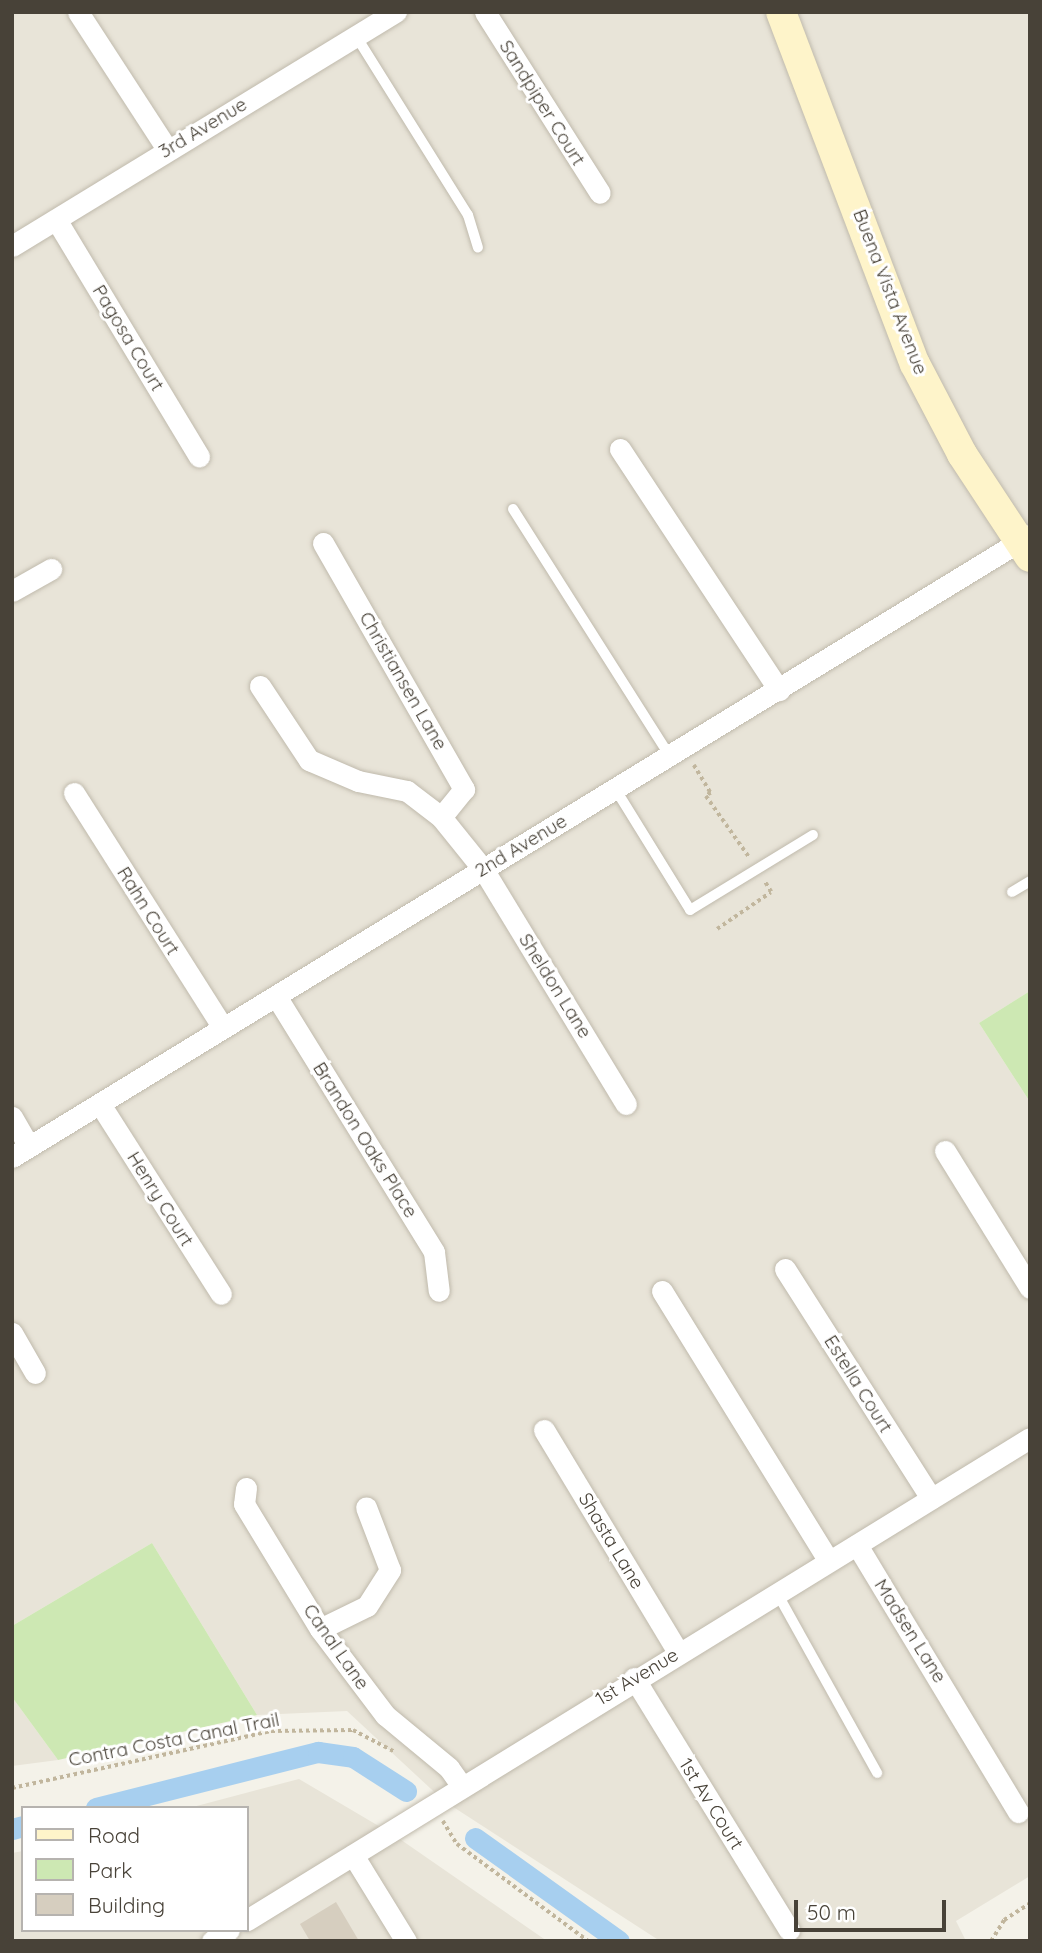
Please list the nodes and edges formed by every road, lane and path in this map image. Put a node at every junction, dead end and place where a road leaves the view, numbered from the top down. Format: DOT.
graph roads {
  1 [pos="78,12"];
  2 [pos="485,12"];
  3 [pos="780,12"];
  4 [pos="385,15"];
  5 [pos="356,36"];
  6 [pos="167,149"];
  7 [pos="600,193"];
  8 [pos="57,221"];
  9 [pos="12,246"];
  10 [pos="478,247"];
  11 [pos="620,449"];
  12 [pos="199,456"];
  13 [pos="513,509"];
  14 [pos="323,542"];
  15 [pos="1026,545"];
  16 [pos="51,569"];
  17 [pos="12,591"];
  18 [pos="260,686"];
  19 [pos="779,690"];
  20 [pos="671,758"];
  21 [pos="694,765"];
  22 [pos="615,790"];
  23 [pos="74,793"];
  24 [pos="441,817"];
  25 [pos="813,835"];
  26 [pos="483,869"];
  27 [pos="757,869"];
  28 [pos="1030,881"];
  29 [pos="1012,892"];
  30 [pos="717,929"];
  31 [pos="276,996"];
  32 [pos="223,1028"];
  33 [pos="100,1104"];
  34 [pos="626,1104"];
  35 [pos="12,1117"];
  36 [pos="945,1150"];
  37 [pos="21,1152"];
  38 [pos="785,1269"];
  39 [pos="1030,1288"];
  40 [pos="439,1291"];
  41 [pos="662,1291"];
  42 [pos="221,1294"];
  43 [pos="12,1333"];
  44 [pos="35,1373"];
  45 [pos="544,1430"];
  46 [pos="1030,1438"];
  47 [pos="246,1488"];
  48 [pos="931,1498"];
  49 [pos="366,1507"];
  50 [pos="857,1545"];
  51 [pos="829,1561"];
  52 [pos="777,1593"];
  53 [pos="320,1629"];
  54 [pos="678,1652"];
  55 [pos="634,1678"];
  56 [pos="405,1759"];
  57 [pos="877,1773"];
  58 [pos="460,1784"];
  59 [pos="12,1788"];
  60 [pos="436,1802"];
  61 [pos="1018,1812"];
  62 [pos="353,1855"];
  63 [pos="1030,1903"];
  64 [pos="248,1919"];
  65 [pos="789,1930"];
  66 [pos="406,1941"];
  67 [pos="588,1941"];
  68 [pos="991,1941"];
  1 -- 6 [label="street"];
  2 -- 7 [label="street, Sandpiper Court"];
  3 -- 15 [label="street, Buena Vista Avenue"];
  4 -- 5 [label="street, 3rd Avenue"];
  5 -- 6 [label="street, 3rd Avenue"];
  5 -- 10 [label="lane"];
  6 -- 8 [label="street, 3rd Avenue"];
  8 -- 9 [label="street, 3rd Avenue"];
  8 -- 12 [label="street, Pagosa Court"];
  11 -- 19 [label="street"];
  13 -- 20 [label="lane"];
  14 -- 24 [label="street, Christiansen Lane"];
  15 -- 19 [label="street, 2nd Avenue"];
  16 -- 17 [label="street"];
  18 -- 24 [label="street, Sheldon Lane"];
  19 -- 20 [label="street, 2nd Avenue"];
  20 -- 22 [label="street, 2nd Avenue"];
  21 -- 27 [label="path"];
  22 -- 26 [label="street, 2nd Avenue"];
  22 -- 27 [label="lane"];
  23 -- 32 [label="street, Rahn Court"];
  24 -- 26 [label="street, Sheldon Lane"];
  25 -- 27 [label="lane"];
  26 -- 31 [label="street, 2nd Avenue"];
  26 -- 34 [label="street, Sheldon Lane"];
  27 -- 30 [label="path"];
  28 -- 29 [label="lane"];
  31 -- 32 [label="street, 2nd Avenue"];
  31 -- 40 [label="street, Brandon Oaks Place"];
  32 -- 33 [label="street, 2nd Avenue"];
  33 -- 37 [label="street, 2nd Avenue"];
  33 -- 42 [label="street, Henry Court"];
  35 -- 37 [label="street"];
  36 -- 39 [label="street"];
  38 -- 48 [label="street, Estella Court"];
  41 -- 51 [label="street"];
  43 -- 44 [label="street"];
  45 -- 54 [label="street, Shasta Lane"];
  46 -- 48 [label="street, 1st Avenue"];
  47 -- 53 [label="street, Canal Lane"];
  48 -- 50 [label="street, 1st Avenue"];
  49 -- 53 [label="street"];
  50 -- 51 [label="street, 1st Avenue"];
  50 -- 61 [label="street, Madsen Lane"];
  51 -- 52 [label="street, 1st Avenue"];
  52 -- 54 [label="street, 1st Avenue"];
  52 -- 57 [label="lane"];
  53 -- 58 [label="street, Canal Lane"];
  54 -- 55 [label="street, 1st Avenue"];
  55 -- 58 [label="street, 1st Avenue"];
  55 -- 65 [label="street, 1st Av Court"];
  56 -- 59 [label="path, Contra Costa Canal Trail"];
  58 -- 60 [label="street, 1st Avenue"];
  60 -- 62 [label="street, 1st Avenue"];
  60 -- 67 [label="path"];
  62 -- 64 [label="street, 1st Avenue"];
  62 -- 66 [label="street"];
  63 -- 68 [label="path"];
}
